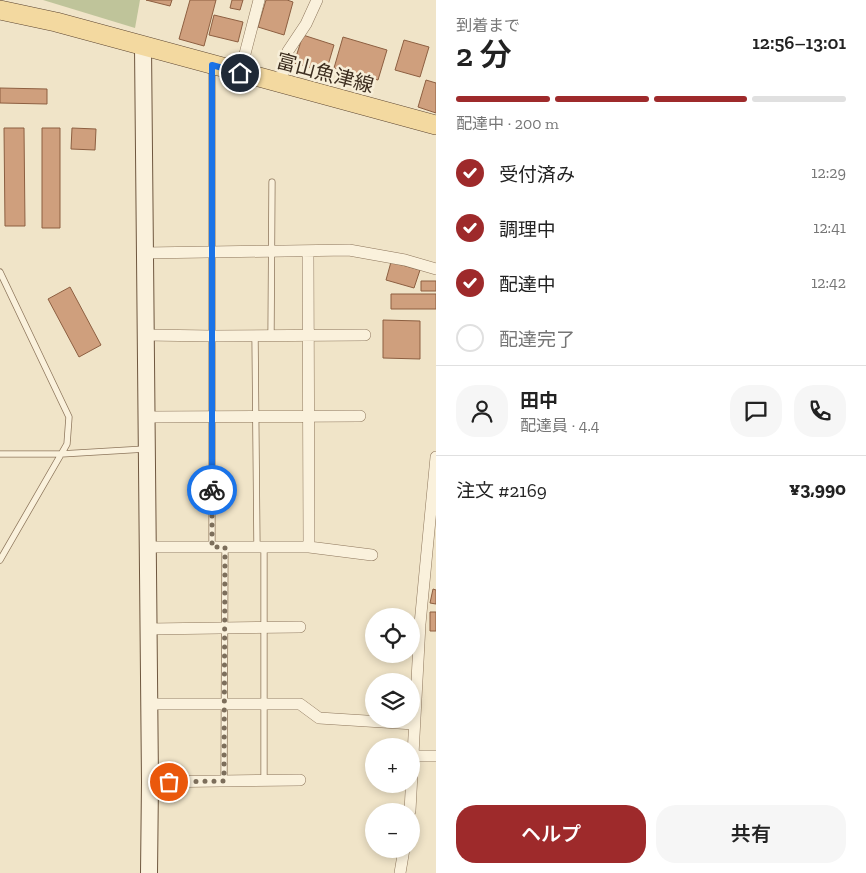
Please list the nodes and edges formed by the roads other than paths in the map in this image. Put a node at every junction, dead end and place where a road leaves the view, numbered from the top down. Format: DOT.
graph roads {
  1 [pos="259,0"];
  2 [pos="317,0"];
  3 [pos="0,10"];
  4 [pos="143,47"];
  5 [pos="212,65"];
  6 [pos="240,73"];
  7 [pos="280,84"];
  8 [pos="436,125"];
  9 [pos="272,182"];
  10 [pos="270,251"];
  11 [pos="308,251"];
  12 [pos="212,252"];
  13 [pos="145,253"];
  14 [pos="436,269"];
  15 [pos="0,272"];
  16 [pos="146,335"];
  17 [pos="365,335"];
  18 [pos="212,336"];
  19 [pos="255,336"];
  20 [pos="270,336"];
  21 [pos="308,336"];
  22 [pos="212,416"];
  23 [pos="256,416"];
  24 [pos="360,416"];
  25 [pos="147,417"];
  26 [pos="308,417"];
  27 [pos="147,449"];
  28 [pos="0,454"];
  29 [pos="61,454"];
  30 [pos="436,457"];
  31 [pos="148,547"];
  32 [pos="212,547"];
  33 [pos="225,547"];
  34 [pos="260,547"];
  35 [pos="309,547"];
  36 [pos="372,555"];
  37 [pos="0,560"];
  38 [pos="300,627"];
  39 [pos="224,628"];
  40 [pos="263,628"];
  41 [pos="149,629"];
  42 [pos="417,673"];
  43 [pos="150,704"];
  44 [pos="225,704"];
  45 [pos="262,704"];
  46 [pos="365,721"];
  47 [pos="420,756"];
  48 [pos="436,756"];
  49 [pos="300,780"];
  50 [pos="224,781"];
  51 [pos="264,781"];
  52 [pos="150,782"];
  53 [pos="402,858"];
  54 [pos="149,873"];
  55 [pos="400,873"];
  1 -- 6 [label="street"];
  2 -- 7 [label="street"];
  3 -- 4 [label="main road, 富山魚津線"];
  4 -- 5 [label="main road, 富山魚津線"];
  4 -- 13 [label="street"];
  5 -- 6 [label="main road, 富山魚津線"];
  5 -- 12 [label="lane"];
  6 -- 7 [label="main road, 富山魚津線"];
  7 -- 8 [label="main road, 富山魚津線"];
  9 -- 10 [label="lane"];
  10 -- 11 [label="street"];
  10 -- 12 [label="street"];
  10 -- 20 [label="lane"];
  11 -- 14 [label="street"];
  11 -- 21 [label="street"];
  12 -- 13 [label="street"];
  12 -- 18 [label="lane"];
  13 -- 16 [label="street"];
  15 -- 29 [label="lane"];
  16 -- 18 [label="street"];
  16 -- 25 [label="street"];
  17 -- 21 [label="street"];
  18 -- 19 [label="street"];
  18 -- 22 [label="lane"];
  19 -- 20 [label="street"];
  19 -- 23 [label="lane"];
  20 -- 21 [label="street"];
  21 -- 26 [label="street"];
  22 -- 23 [label="street"];
  22 -- 25 [label="street"];
  22 -- 32 [label="lane"];
  23 -- 26 [label="street"];
  23 -- 34 [label="lane"];
  24 -- 26 [label="street"];
  25 -- 27 [label="street"];
  26 -- 35 [label="street"];
  27 -- 29 [label="lane"];
  27 -- 31 [label="street"];
  28 -- 29 [label="lane"];
  29 -- 37 [label="lane"];
  30 -- 42 [label="street"];
  31 -- 32 [label="street"];
  31 -- 41 [label="street"];
  32 -- 33 [label="street"];
  33 -- 34 [label="street"];
  33 -- 39 [label="lane"];
  34 -- 35 [label="street"];
  34 -- 40 [label="lane"];
  35 -- 36 [label="street"];
  38 -- 40 [label="street"];
  39 -- 40 [label="street"];
  39 -- 41 [label="street"];
  39 -- 44 [label="lane"];
  40 -- 45 [label="lane"];
  41 -- 43 [label="street"];
  43 -- 44 [label="street"];
  43 -- 52 [label="street"];
  44 -- 45 [label="street"];
  44 -- 50 [label="lane"];
  45 -- 46 [label="street"];
  45 -- 51 [label="lane"];
  47 -- 48 [label="street"];
  49 -- 51 [label="street"];
  50 -- 51 [label="street"];
  50 -- 52 [label="street"];
  52 -- 54 [label="street"];
  53 -- 55 [label="street"];
}
